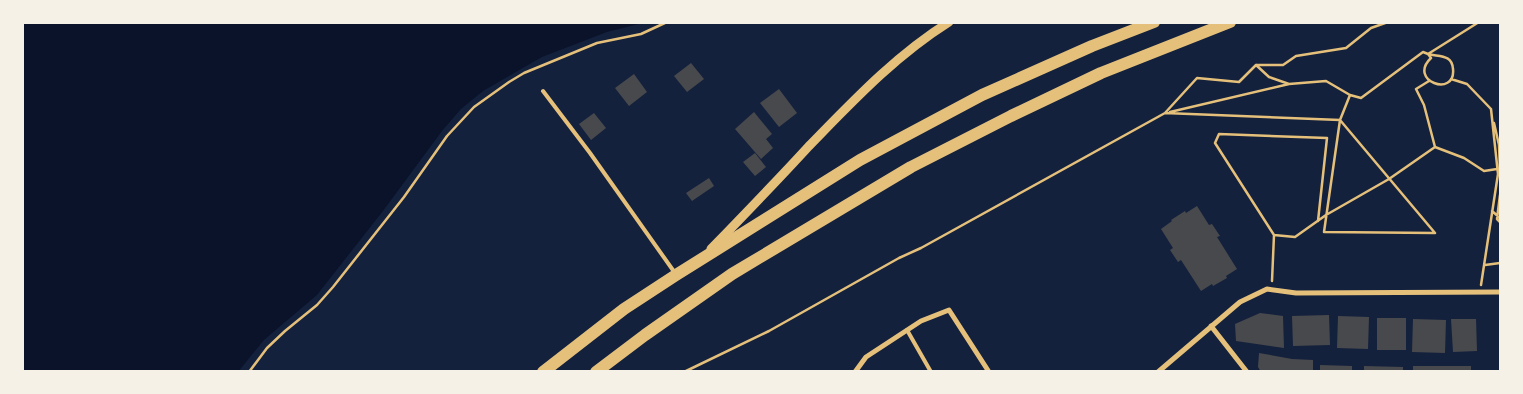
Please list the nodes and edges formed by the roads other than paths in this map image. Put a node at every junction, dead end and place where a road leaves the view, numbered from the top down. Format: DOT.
graph roads {
  1 [pos="949,22"];
  2 [pos="1154,22"];
  3 [pos="1230,22"];
  4 [pos="543,91"];
  5 [pos="704,256"];
  6 [pos="676,275"];
  7 [pos="1500,292"];
  8 [pos="1211,326"];
  9 [pos="907,330"];
  10 [pos="543,372"];
  11 [pos="596,372"];
  12 [pos="855,372"];
  13 [pos="931,372"];
  14 [pos="989,372"];
  15 [pos="1158,372"];
  16 [pos="1246,372"];
  1 -- 5 [label="street"];
  2 -- 5 [label="highway"];
  3 -- 11 [label="highway"];
  4 -- 6 [label="lane"];
  5 -- 6 [label="highway"];
  6 -- 10 [label="highway"];
  7 -- 8 [label="street"];
  8 -- 15 [label="street"];
  8 -- 16 [label="street"];
  9 -- 12 [label="street"];
  9 -- 13 [label="lane"];
  9 -- 14 [label="street"];
}
